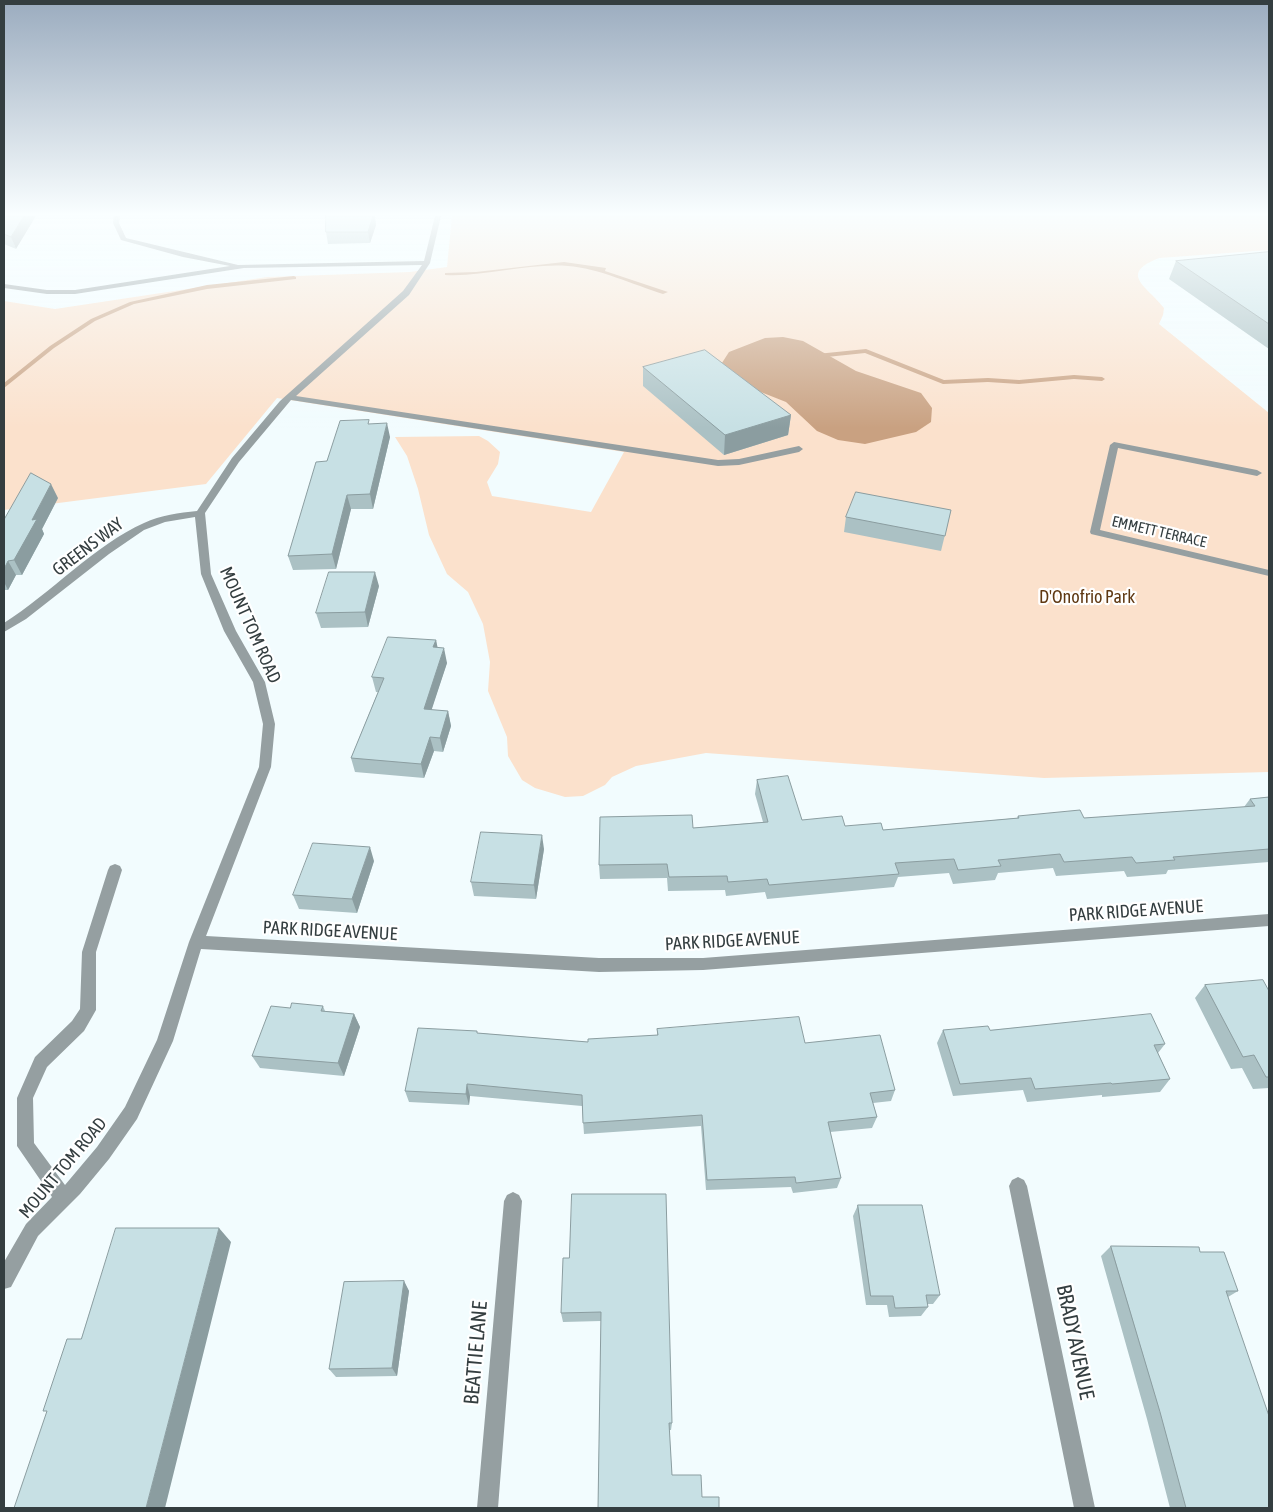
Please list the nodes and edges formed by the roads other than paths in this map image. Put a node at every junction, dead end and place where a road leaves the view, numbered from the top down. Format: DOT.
graph roads {
  1 [pos="8,287"];
  2 [pos="113,287"];
  3 [pos="411,287"];
  4 [pos="289,397"];
  5 [pos="799,448"];
  6 [pos="1257,472"];
  7 [pos="200,513"];
  8 [pos="1269,573"];
  9 [pos="4,628"];
  10 [pos="115,870"];
  11 [pos="1269,920"];
  12 [pos="196,942"];
  13 [pos="1018,1186"];
  14 [pos="64,1199"];
  15 [pos="513,1201"];
  16 [pos="4,1280"];
  17 [pos="487,1508"];
  18 [pos="1085,1508"];
  1 -- 2 [label="street"];
  3 -- 4 [label="street"];
  4 -- 5 [label="street"];
  4 -- 7 [label="street"];
  6 -- 8 [label="street, EMMETT TERRACE"];
  7 -- 9 [label="street, GREENS WAY"];
  7 -- 12 [label="street, MOUNT TOM ROAD"];
  10 -- 14 [label="street"];
  11 -- 12 [label="street, PARK RIDGE AVENUE"];
  12 -- 14 [label="street, MOUNT TOM ROAD"];
  13 -- 18 [label="street, BRADY AVENUE"];
  14 -- 16 [label="street, MOUNT TOM ROAD"];
  15 -- 17 [label="street, BEATTIE LANE"];
}
